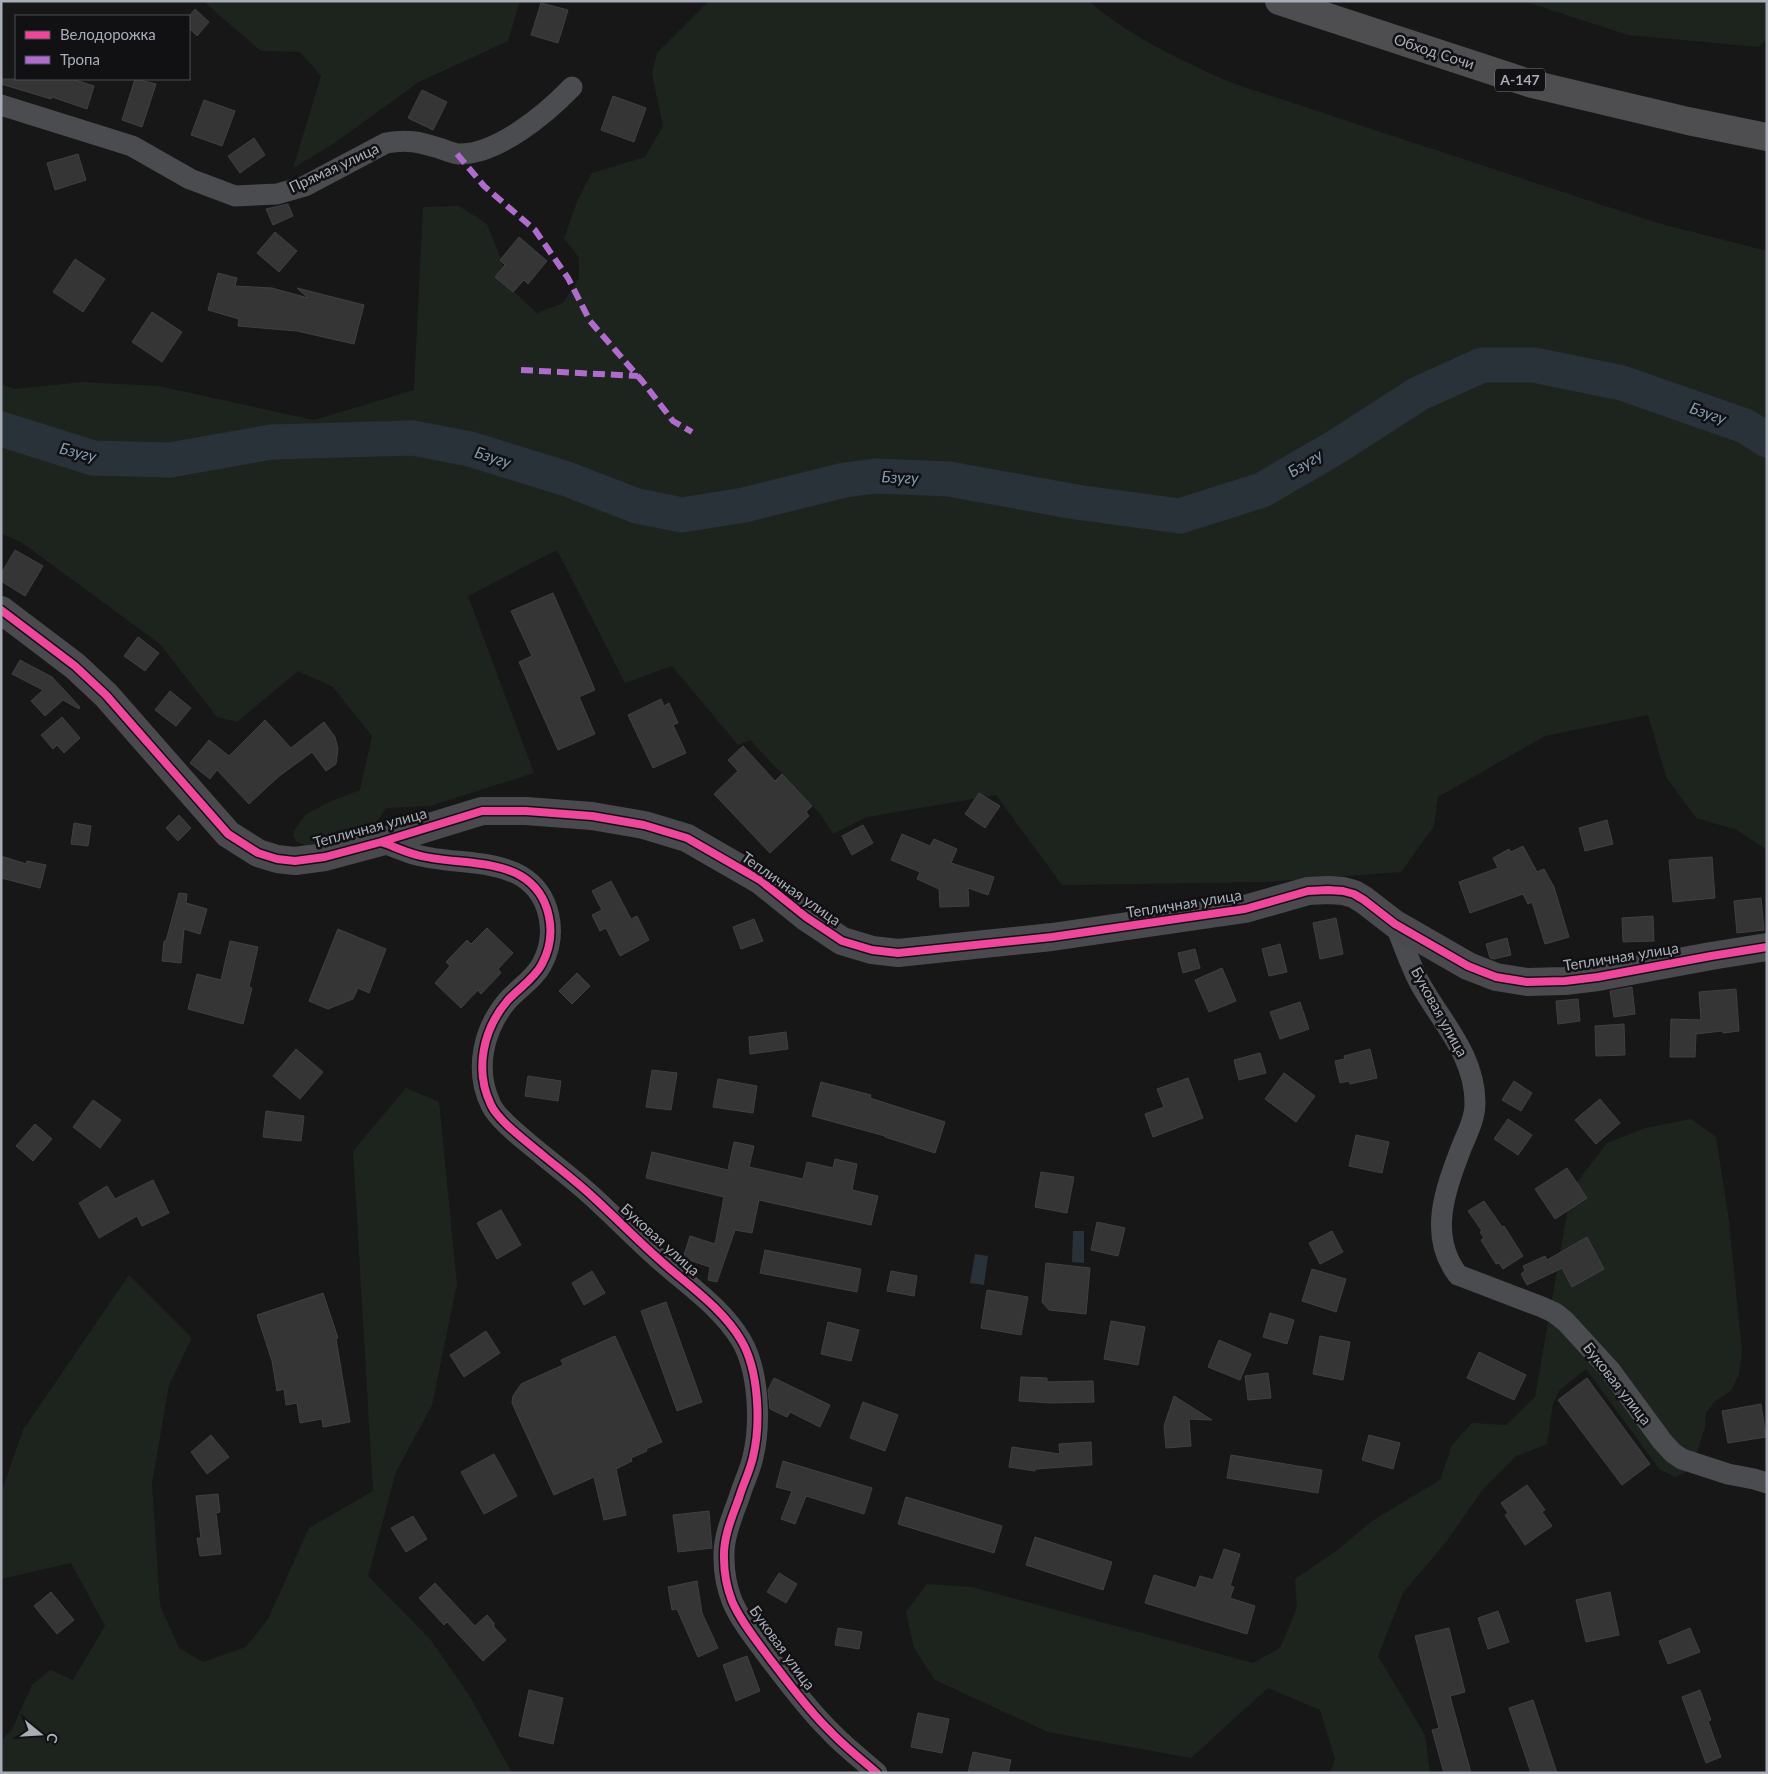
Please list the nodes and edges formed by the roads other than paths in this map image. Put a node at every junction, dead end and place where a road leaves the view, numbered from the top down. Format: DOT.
graph roads {
  1 [pos="1279,1"];
  2 [pos="572,87"];
  3 [pos="1,106"];
  4 [pos="1767,137"];
  5 [pos="1,610"];
  6 [pos="381,842"];
  7 [pos="1395,924"];
  8 [pos="1767,947"];
  9 [pos="1767,1483"];
  10 [pos="877,1773"];
  1 -- 4 [label="highway, Обход Сочи / А-147"];
  2 -- 3 [label="street, Прямая улица"];
  5 -- 6 [label="street, Тепличная улица"];
  6 -- 7 [label="street, Тепличная улица"];
  6 -- 10 [label="street, Буковая улица"];
  7 -- 8 [label="street, Тепличная улица"];
  7 -- 9 [label="street, Буковая улица"];
}
